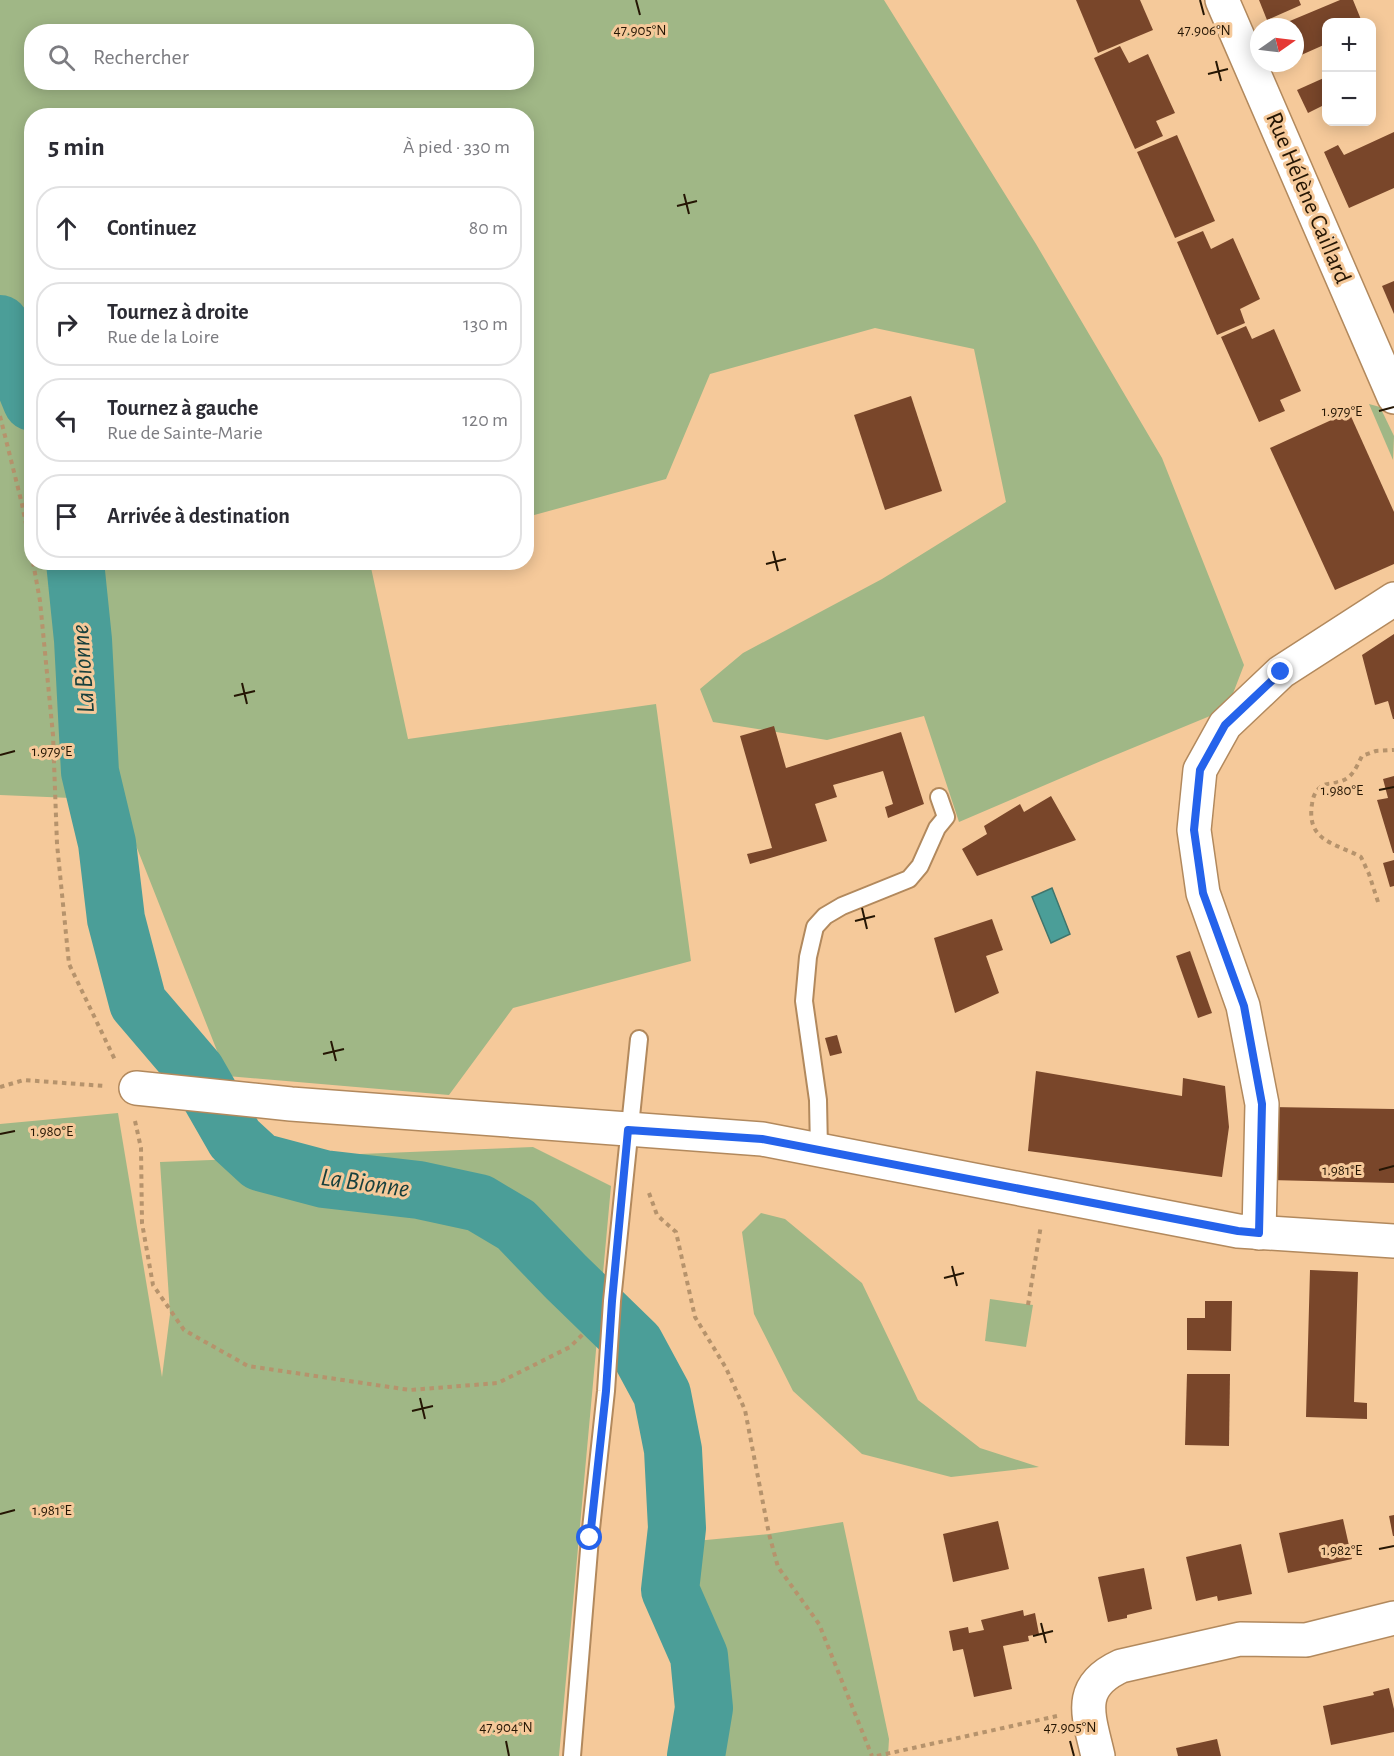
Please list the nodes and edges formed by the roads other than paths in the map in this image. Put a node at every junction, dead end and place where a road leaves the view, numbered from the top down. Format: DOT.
graph roads {
  1 [pos="1222,0"];
  2 [pos="1394,397"];
  3 [pos="1394,599"];
  4 [pos="939,797"];
  5 [pos="639,1039"];
  6 [pos="131,1088"];
  7 [pos="628,1130"];
  8 [pos="819,1150"];
  9 [pos="1259,1233"];
  10 [pos="1394,1241"];
  11 [pos="1394,1618"];
  12 [pos="572,1756"];
  13 [pos="1098,1756"];
  1 -- 2 [label="street, Rue Hélène Caillard"];
  3 -- 9 [label="street"];
  4 -- 8 [label="lane"];
  5 -- 7 [label="lane"];
  6 -- 7 [label="street"];
  7 -- 8 [label="street"];
  7 -- 12 [label="lane"];
  8 -- 9 [label="street"];
  9 -- 10 [label="street"];
  11 -- 13 [label="street"];
}
